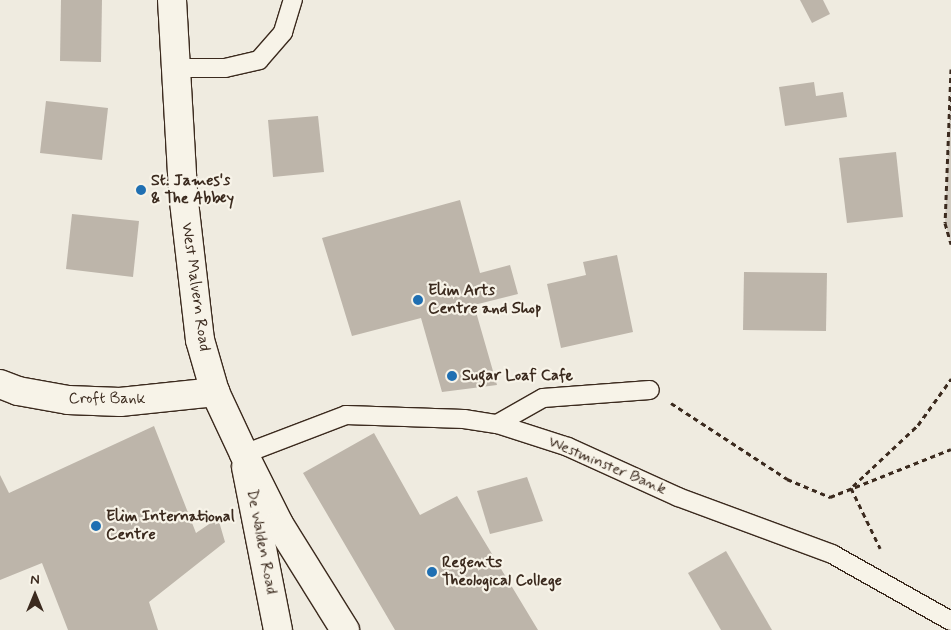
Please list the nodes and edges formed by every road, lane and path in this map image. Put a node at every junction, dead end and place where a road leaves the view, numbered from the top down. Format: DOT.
graph roads {
  1 [pos="172,0"];
  2 [pos="293,0"];
  3 [pos="175,68"];
  4 [pos="951,69"];
  5 [pos="951,244"];
  6 [pos="951,379"];
  7 [pos="0,384"];
  8 [pos="650,390"];
  9 [pos="215,392"];
  10 [pos="497,424"];
  11 [pos="951,449"];
  12 [pos="244,454"];
  13 [pos="851,488"];
  14 [pos="887,554"];
  15 [pos="951,621"];
  16 [pos="278,630"];
  17 [pos="345,630"];
  1 -- 3 [label="main road, West Malvern Road"];
  2 -- 3 [label="lane"];
  3 -- 9 [label="main road, West Malvern Road"];
  4 -- 5 [label="path"];
  6 -- 13 [label="path"];
  7 -- 9 [label="main road, Croft Bank"];
  8 -- 10 [label="lane"];
  8 -- 13 [label="path"];
  9 -- 12 [label="main road, West Malvern Road"];
  10 -- 12 [label="lane, Westminster Bank"];
  10 -- 15 [label="lane, Westminster Bank"];
  11 -- 13 [label="path"];
  12 -- 16 [label="main road, De Walden Road"];
  12 -- 17 [label="main road, West Malvern Road"];
  13 -- 14 [label="path"];
}
